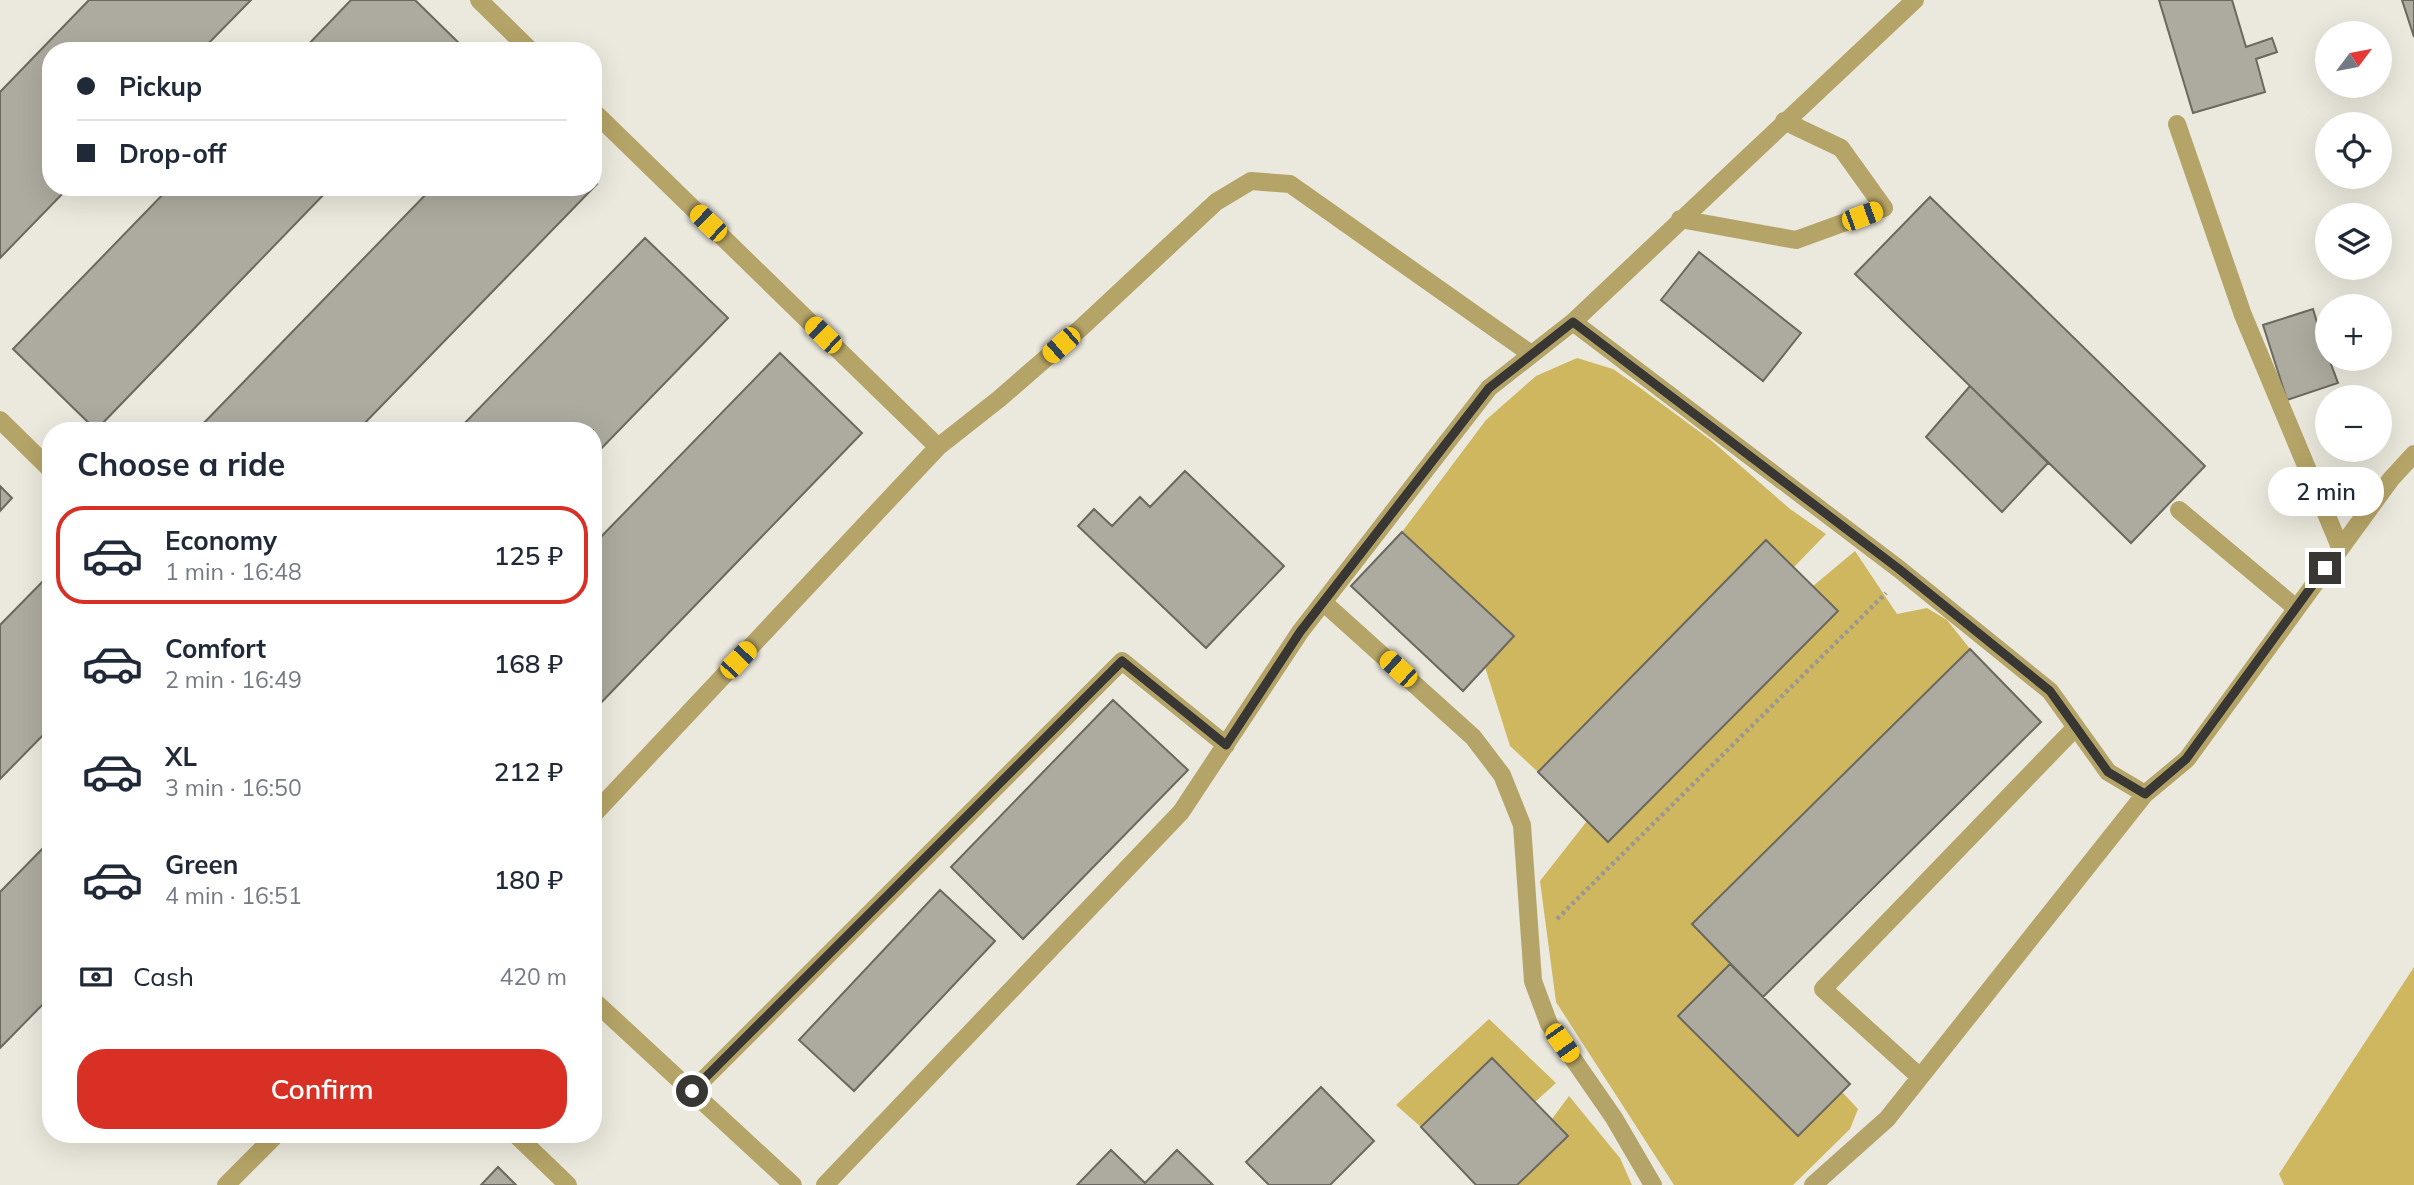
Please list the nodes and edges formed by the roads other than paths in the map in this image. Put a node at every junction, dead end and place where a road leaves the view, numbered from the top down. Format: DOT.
graph roads {
  1 [pos="479,0"];
  2 [pos="1915,0"];
  3 [pos="522,42"];
  4 [pos="602,120"];
  5 [pos="1784,121"];
  6 [pos="2177,124"];
  7 [pos="1680,219"];
  8 [pos="1573,322"];
  9 [pos="1531,354"];
  10 [pos="0,420"];
  11 [pos="938,447"];
  12 [pos="2414,454"];
  13 [pos="42,461"];
  14 [pos="2179,510"];
  15 [pos="2340,547"];
  16 [pos="1324,602"];
  17 [pos="2296,608"];
  18 [pos="2076,727"];
  19 [pos="1226,745"];
  20 [pos="2145,794"];
  21 [pos="602,805"];
  22 [pos="602,1008"];
  23 [pos="1920,1077"];
  24 [pos="692,1091"];
  25 [pos="268,1143"];
  26 [pos="524,1143"];
  27 [pos="226,1185"];
  28 [pos="568,1185"];
  29 [pos="793,1185"];
  30 [pos="825,1185"];
  31 [pos="1653,1185"];
  32 [pos="1813,1185"];
  1 -- 3 [label="lane"];
  2 -- 5 [label="lane"];
  4 -- 11 [label="lane"];
  5 -- 7 [label="lane"];
  5 -- 7 [label="lane"];
  6 -- 15 [label="lane"];
  7 -- 8 [label="lane"];
  8 -- 9 [label="lane"];
  8 -- 18 [label="lane"];
  9 -- 11 [label="lane"];
  9 -- 16 [label="lane"];
  10 -- 13 [label="lane"];
  11 -- 21 [label="lane"];
  12 -- 15 [label="lane"];
  14 -- 17 [label="lane"];
  15 -- 17 [label="lane"];
  16 -- 19 [label="lane"];
  16 -- 31 [label="lane"];
  17 -- 20 [label="lane"];
  18 -- 20 [label="lane"];
  18 -- 23 [label="lane"];
  19 -- 24 [label="lane"];
  19 -- 30 [label="lane"];
  20 -- 23 [label="lane"];
  22 -- 24 [label="lane"];
  23 -- 32 [label="lane"];
  24 -- 29 [label="lane"];
  25 -- 27 [label="lane"];
  26 -- 28 [label="lane"];
}
